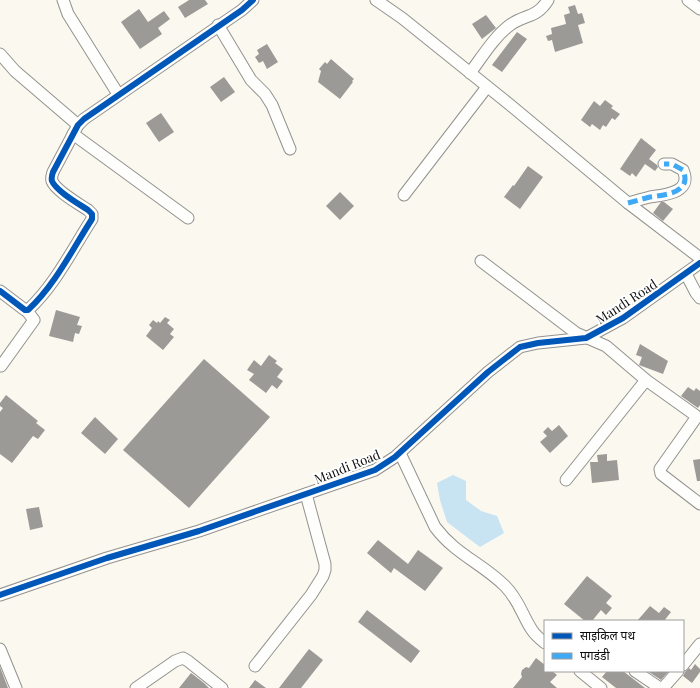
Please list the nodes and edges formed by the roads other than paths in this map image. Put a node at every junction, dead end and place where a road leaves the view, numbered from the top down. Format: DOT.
graph roads {
  1 [pos="63,0"];
  2 [pos="254,0"];
  3 [pos="376,0"];
  4 [pos="548,0"];
  5 [pos="688,0"];
  6 [pos="700,9"];
  7 [pos="218,25"];
  8 [pos="0,54"];
  9 [pos="470,73"];
  10 [pos="487,87"];
  11 [pos="118,94"];
  12 [pos="75,129"];
  13 [pos="290,149"];
  14 [pos="664,164"];
  15 [pos="404,195"];
  16 [pos="628,203"];
  17 [pos="188,218"];
  18 [pos="700,258"];
  19 [pos="481,261"];
  20 [pos="700,263"];
  21 [pos="686,274"];
  22 [pos="0,291"];
  23 [pos="700,298"];
  24 [pos="27,311"];
  25 [pos="586,338"];
  26 [pos="1,366"];
  27 [pos="646,380"];
  28 [pos="400,453"];
  29 [pos="566,480"];
  30 [pos="306,494"];
  31 [pos="700,504"];
  32 [pos="0,595"];
  33 [pos="544,642"];
  34 [pos="700,644"];
  35 [pos="1,653"];
  36 [pos="684,664"];
  37 [pos="255,666"];
  38 [pos="581,672"];
  39 [pos="637,672"];
  40 [pos="677,672"];
  41 [pos="16,688"];
  42 [pos="136,688"];
  43 [pos="222,688"];
  44 [pos="601,688"];
  45 [pos="662,688"];
  1 -- 11 [label="street"];
  2 -- 7 [label="street"];
  3 -- 9 [label="street"];
  4 -- 9 [label="street"];
  5 -- 6 [label="street"];
  7 -- 11 [label="street"];
  7 -- 13 [label="street"];
  8 -- 12 [label="street"];
  9 -- 10 [label="street"];
  10 -- 15 [label="street"];
  10 -- 16 [label="street"];
  11 -- 12 [label="street"];
  12 -- 17 [label="street"];
  12 -- 24 [label="street"];
  14 -- 16 [label="street"];
  16 -- 18 [label="street"];
  19 -- 25 [label="street"];
  20 -- 21 [label="street, Mandi Road"];
  21 -- 23 [label="street"];
  21 -- 25 [label="street, Mandi Road"];
  22 -- 24 [label="street"];
  24 -- 26 [label="street"];
  25 -- 27 [label="street"];
  25 -- 28 [label="street, Mandi Road"];
  27 -- 29 [label="street"];
  27 -- 31 [label="street"];
  28 -- 30 [label="street, Mandi Road"];
  28 -- 33 [label="street"];
  30 -- 32 [label="street, Mandi Road"];
  30 -- 37 [label="street"];
  34 -- 36 [label="street"];
  35 -- 41 [label="street"];
  38 -- 44 [label="street"];
  39 -- 45 [label="street"];
  40 -- 45 [label="street"];
  42 -- 43 [label="street"];
}
